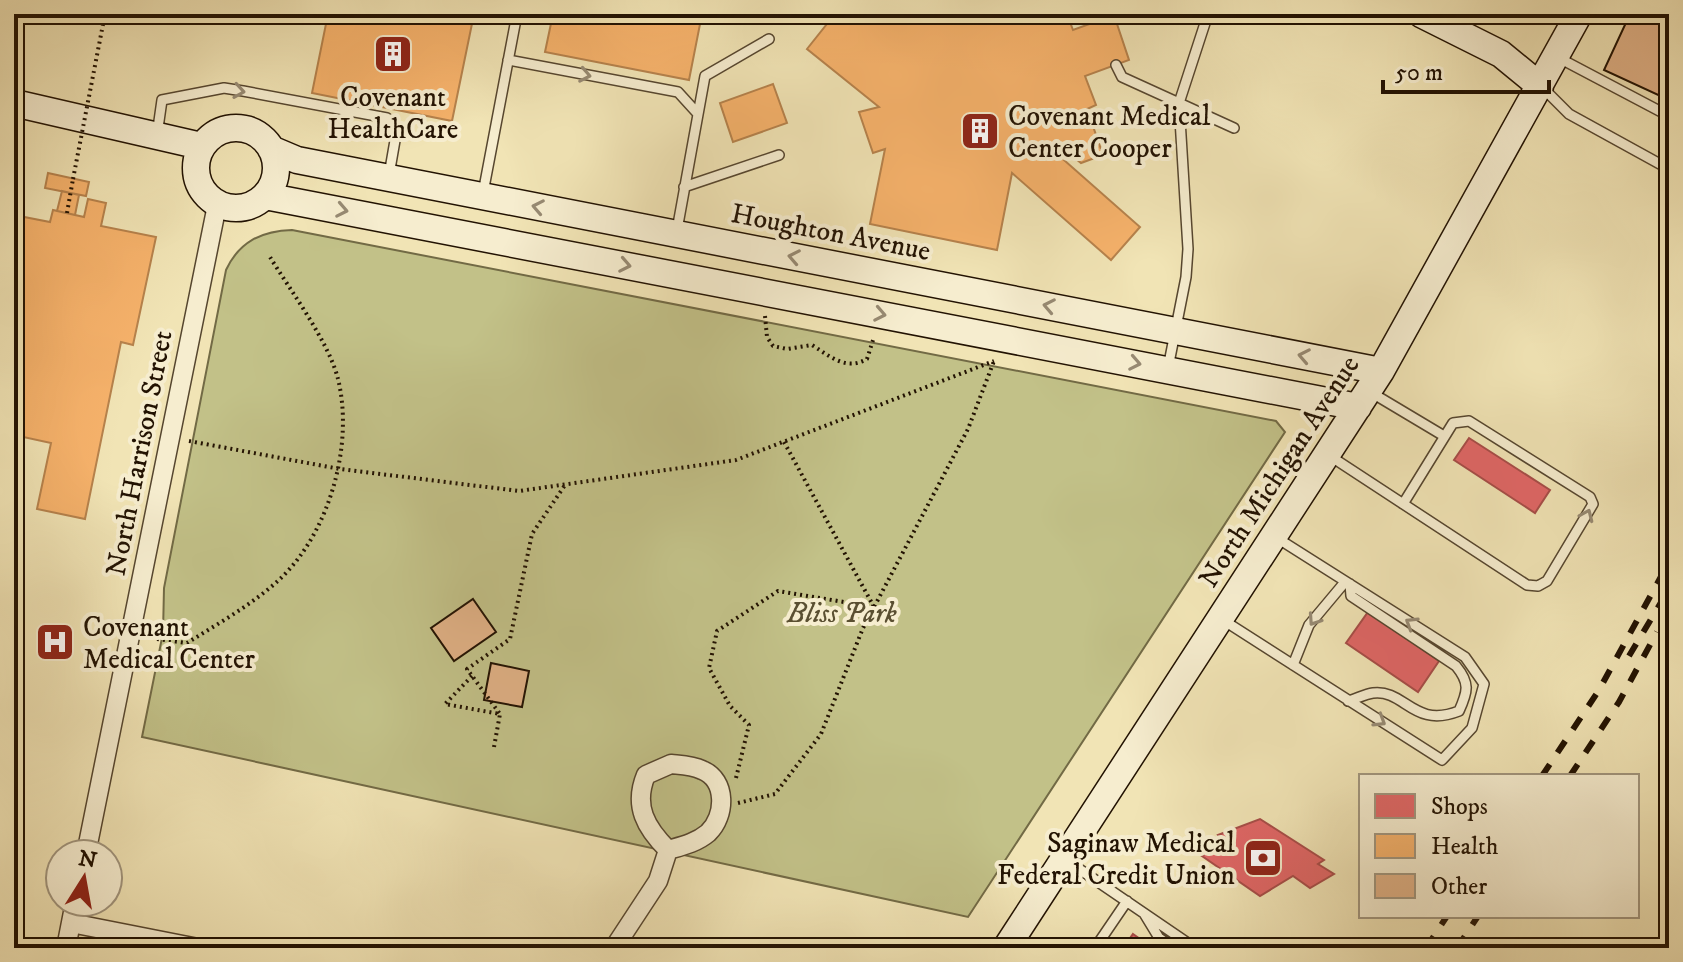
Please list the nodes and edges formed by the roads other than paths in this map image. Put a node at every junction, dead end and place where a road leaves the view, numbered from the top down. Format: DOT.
graph roads {
  1 [pos="517,14"];
  2 [pos="1208,14"];
  3 [pos="1421,14"];
  4 [pos="1579,14"];
  5 [pos="769,39"];
  6 [pos="1556,56"];
  7 [pos="508,60"];
  8 [pos="1116,65"];
  9 [pos="1540,86"];
  10 [pos="14,103"];
  11 [pos="1179,103"];
  12 [pos="698,114"];
  13 [pos="1669,116"];
  14 [pos="1234,128"];
  15 [pos="157,135"];
  16 [pos="201,146"];
  17 [pos="271,149"];
  18 [pos="779,155"];
  19 [pos="1669,169"];
  20 [pos="389,178"];
  21 [pos="684,187"];
  22 [pos="265,196"];
  23 [pos="482,196"];
  24 [pos="217,205"];
  25 [pos="676,234"];
  26 [pos="1176,330"];
  27 [pos="1167,370"];
  28 [pos="1369,390"];
  29 [pos="1444,436"];
  30 [pos="1327,454"];
  31 [pos="1403,504"];
  32 [pos="1274,536"];
  33 [pos="1348,583"];
  34 [pos="1221,618"];
  35 [pos="1293,665"];
  36 [pos="1348,701"];
  37 [pos="89,838"];
  38 [pos="668,850"];
  39 [pos="1065,859"];
  40 [pos="1127,901"];
  41 [pos="1143,913"];
  42 [pos="72,918"];
  43 [pos="71,923"];
  44 [pos="66,948"];
  45 [pos="198,948"];
  46 [pos="614,948"];
  47 [pos="1006,948"];
  48 [pos="1095,948"];
  49 [pos="1173,948"];
  50 [pos="1195,948"];
  1 -- 7 [label="lane"];
  2 -- 11 [label="lane"];
  3 -- 9 [label="street"];
  4 -- 6 [label="street, North Michigan Avenue"];
  5 -- 12 [label="lane"];
  6 -- 9 [label="street, North Michigan Avenue"];
  6 -- 13 [label="lane"];
  7 -- 12 [label="lane, one-way"];
  7 -- 23 [label="lane"];
  8 -- 11 [label="lane"];
  9 -- 19 [label="lane"];
  9 -- 28 [label="street, North Michigan Avenue"];
  10 -- 15 [label="street"];
  11 -- 14 [label="lane"];
  11 -- 26 [label="lane"];
  12 -- 21 [label="lane"];
  15 -- 16 [label="street"];
  15 -- 20 [label="lane, one-way"];
  16 -- 17 [label="street"];
  16 -- 24 [label="street"];
  17 -- 20 [label="street, Houghton Avenue"];
  17 -- 22 [label="street"];
  18 -- 21 [label="lane"];
  20 -- 23 [label="street, Houghton Avenue"];
  21 -- 25 [label="lane"];
  22 -- 24 [label="street"];
  22 -- 27 [label="street, one-way"];
  25 -- 23 [label="street, Houghton Avenue, one-way"];
  24 -- 37 [label="street, North Harrison Street"];
  26 -- 25 [label="street, Houghton Avenue, one-way"];
  26 -- 27 [label="lane"];
  28 -- 26 [label="street, Houghton Avenue, one-way"];
  27 -- 28 [label="street"];
  28 -- 29 [label="lane"];
  28 -- 30 [label="street, North Michigan Avenue"];
  29 -- 31 [label="lane"];
  31 -- 29 [label="lane, one-way"];
  30 -- 31 [label="lane"];
  30 -- 32 [label="street, North Michigan Avenue"];
  32 -- 33 [label="lane"];
  32 -- 34 [label="street, North Michigan Avenue"];
  33 -- 35 [label="lane, one-way"];
  33 -- 36 [label="lane"];
  36 -- 33 [label="lane, one-way"];
  34 -- 35 [label="lane"];
  34 -- 39 [label="street, North Michigan Avenue"];
  35 -- 36 [label="lane"];
  38 -- 38 [label="street"];
  38 -- 46 [label="street"];
  39 -- 40 [label="lane"];
  39 -- 47 [label="street, North Michigan Avenue"];
  40 -- 41 [label="lane"];
  40 -- 48 [label="lane"];
  41 -- 49 [label="lane"];
  41 -- 50 [label="lane"];
  42 -- 43 [label="street"];
  43 -- 44 [label="street"];
  43 -- 45 [label="street"];
}
